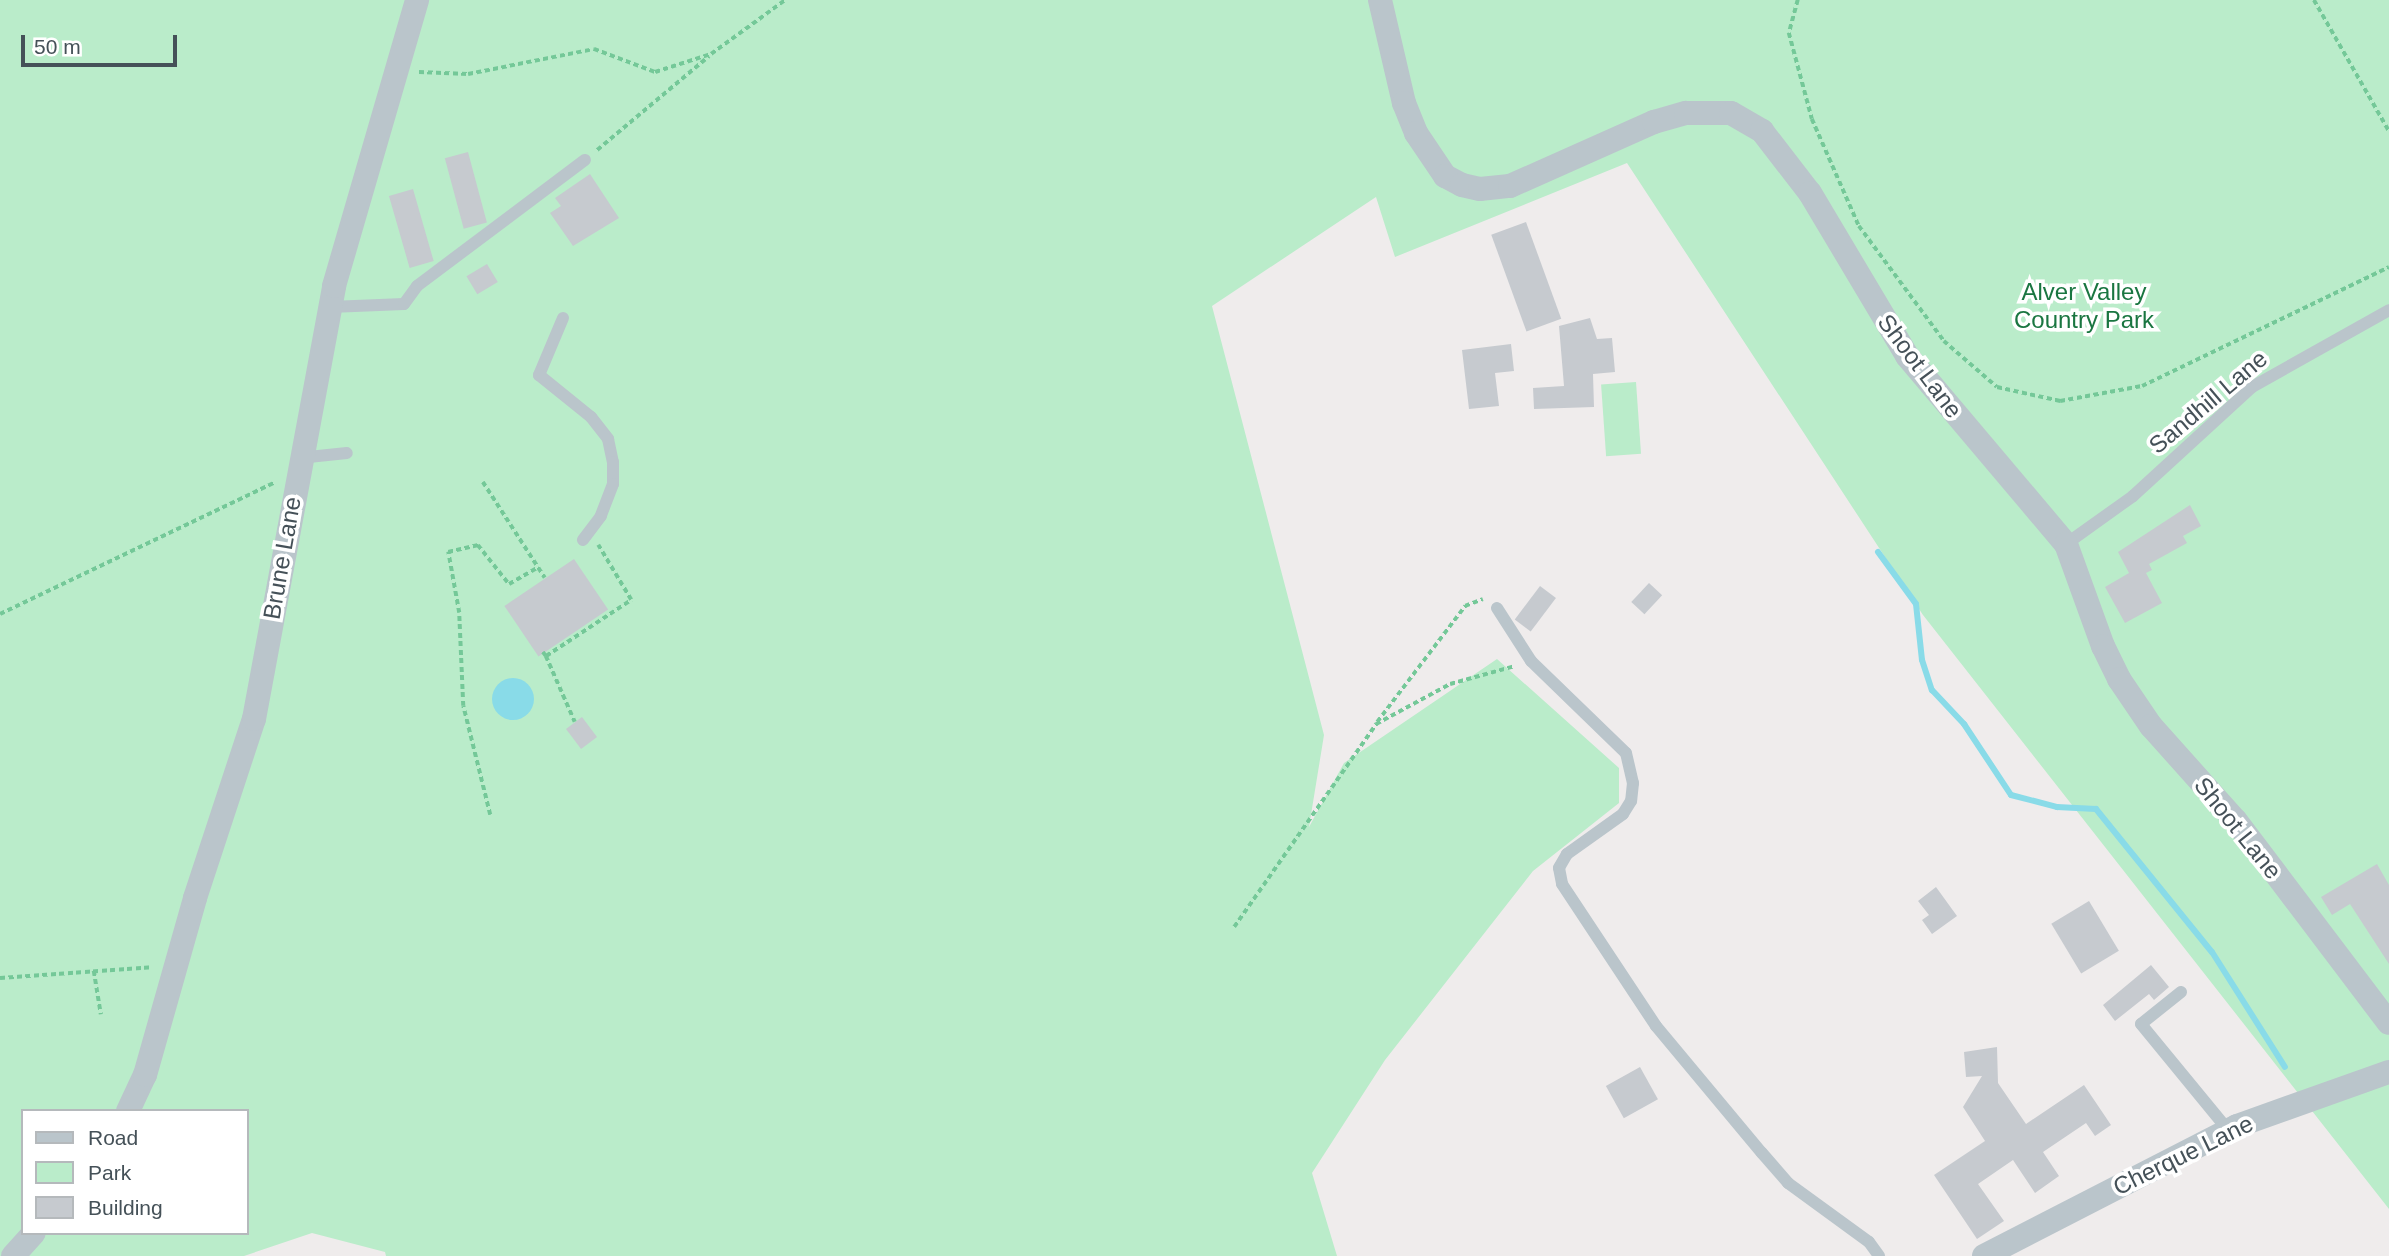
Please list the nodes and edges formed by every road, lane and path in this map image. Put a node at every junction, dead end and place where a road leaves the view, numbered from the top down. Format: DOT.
graph roads {
  1 [pos="416,0"];
  2 [pos="785,0"];
  3 [pos="1380,0"];
  4 [pos="1798,0"];
  5 [pos="2314,0"];
  6 [pos="710,54"];
  7 [pos="396,71"];
  8 [pos="2389,131"];
  9 [pos="585,160"];
  10 [pos="2389,267"];
  11 [pos="330,307"];
  12 [pos="2389,310"];
  13 [pos="563,318"];
  14 [pos="347,453"];
  15 [pos="298,466"];
  16 [pos="483,482"];
  17 [pos="586,535"];
  18 [pos="2066,544"];
  19 [pos="538,566"];
  20 [pos="545,578"];
  21 [pos="1497,608"];
  22 [pos="0,614"];
  23 [pos="1534,665"];
  24 [pos="575,722"];
  25 [pos="1376,724"];
  26 [pos="490,815"];
  27 [pos="1234,927"];
  28 [pos="176,965"];
  29 [pos="93,971"];
  30 [pos="0,978"];
  31 [pos="2181,992"];
  32 [pos="101,1014"];
  33 [pos="2389,1023"];
  34 [pos="2389,1072"];
  35 [pos="129,1109"];
  36 [pos="2228,1130"];
  37 [pos="32,1235"];
  38 [pos="13,1256"];
  39 [pos="1879,1256"];
  40 [pos="1984,1256"];
  1 -- 7 [label="street, Brune Lane"];
  2 -- 6 [label="path"];
  3 -- 18 [label="street, Shoot Lane"];
  4 -- 10 [label="path"];
  5 -- 8 [label="path"];
  6 -- 7 [label="path"];
  6 -- 9 [label="path"];
  7 -- 11 [label="street, Brune Lane"];
  9 -- 11 [label="lane"];
  11 -- 15 [label="street, Brune Lane"];
  12 -- 18 [label="lane, Sandhill Lane"];
  13 -- 17 [label="lane"];
  14 -- 15 [label="lane"];
  15 -- 22 [label="path"];
  15 -- 28 [label="street, Brune Lane"];
  16 -- 19 [label="path"];
  17 -- 24 [label="path"];
  18 -- 33 [label="street, Shoot Lane"];
  19 -- 20 [label="path"];
  19 -- 26 [label="path"];
  21 -- 23 [label="lane"];
  21 -- 25 [label="path"];
  23 -- 25 [label="path"];
  23 -- 39 [label="lane"];
  25 -- 27 [label="path"];
  28 -- 29 [label="path"];
  28 -- 35 [label="street, Brune Lane"];
  29 -- 30 [label="path"];
  29 -- 32 [label="path"];
  31 -- 36 [label="lane"];
  34 -- 36 [label="street, Cherque Lane"];
  36 -- 40 [label="street, Cherque Lane"];
  37 -- 38 [label="street"];
}
